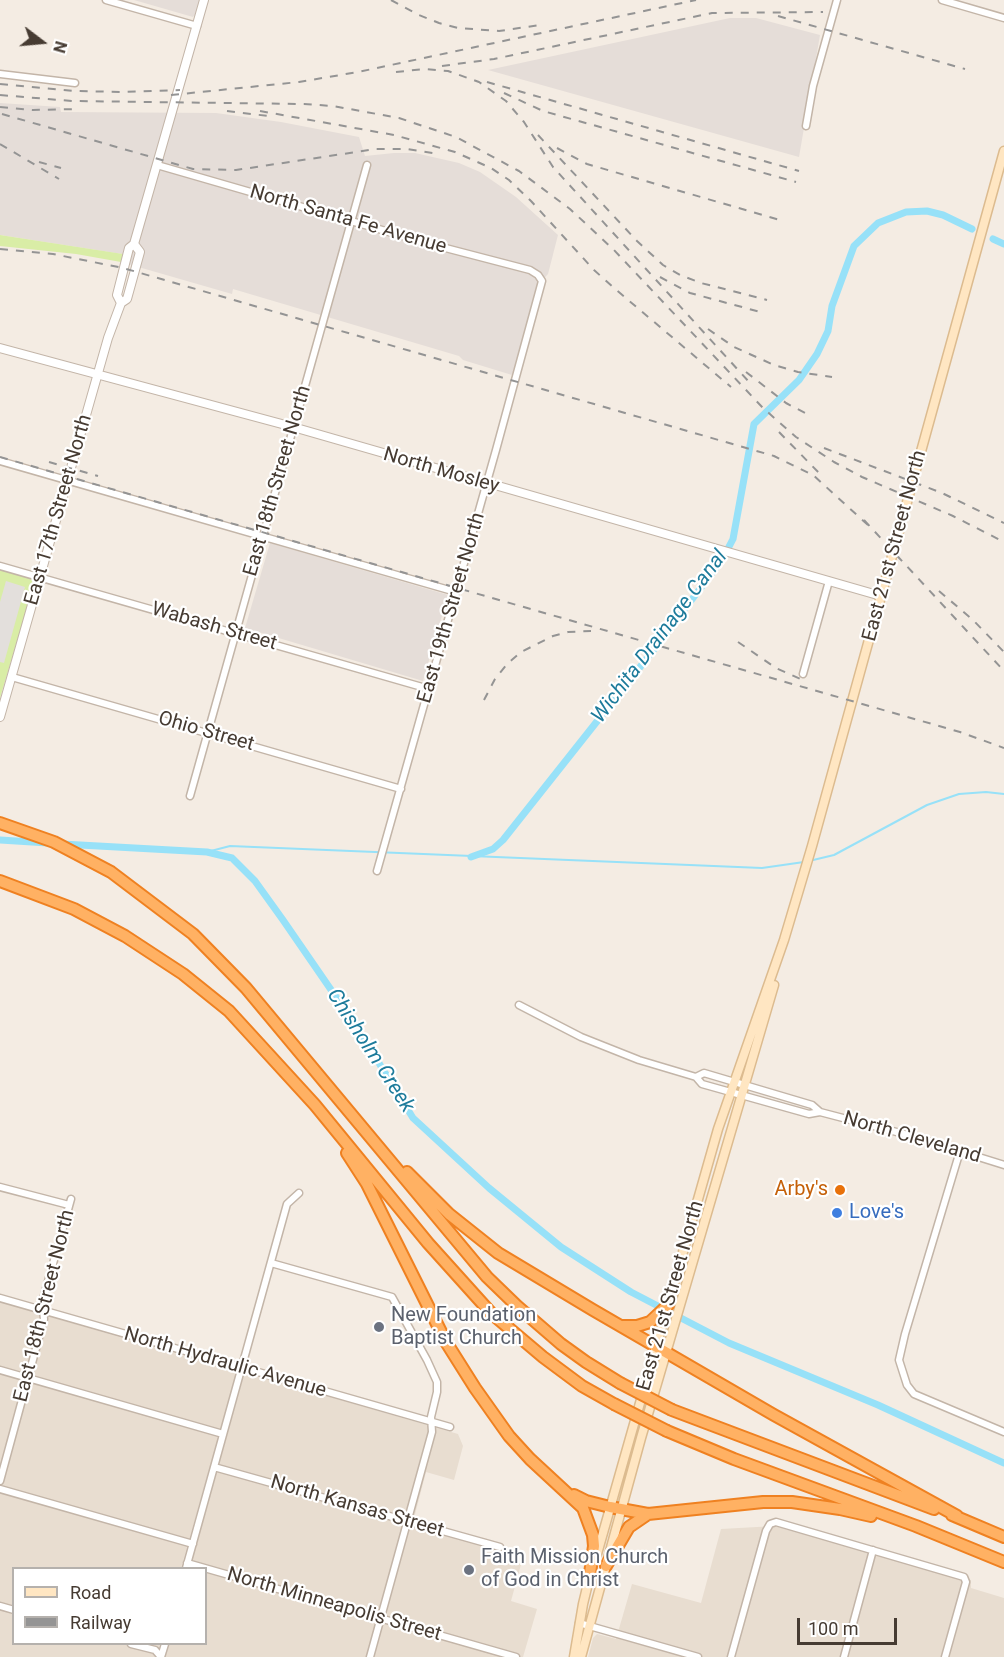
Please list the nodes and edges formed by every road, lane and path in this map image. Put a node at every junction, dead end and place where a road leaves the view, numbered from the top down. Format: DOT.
graph roads {
  1 [pos="106,0"];
  2 [pos="204,0"];
  3 [pos="837,0"];
  4 [pos="942,0"];
  5 [pos="1004,18"];
  6 [pos="197,26"];
  7 [pos="0,74"];
  8 [pos="75,83"];
  9 [pos="806,126"];
  10 [pos="1004,151"];
  11 [pos="157,165"];
  12 [pos="367,165"];
  13 [pos="351,222"];
  14 [pos="538,275"];
  15 [pos="0,348"];
  16 [pos="98,375"];
  17 [pos="293,428"];
  18 [pos="0,461"];
  19 [pos="68,480"];
  20 [pos="486,484"];
  21 [pos="262,537"];
  22 [pos="0,566"];
  23 [pos="40,577"];
  24 [pos="829,581"];
  25 [pos="456,592"];
  26 [pos="881,596"];
  27 [pos="234,633"];
  28 [pos="803,674"];
  29 [pos="12,677"];
  30 [pos="429,688"];
  31 [pos="0,717"];
  32 [pos="206,732"];
  33 [pos="401,789"];
  34 [pos="190,796"];
  35 [pos="0,823"];
  36 [pos="377,871"];
  37 [pos="0,881"];
  38 [pos="784,940"];
  39 [pos="519,1005"];
  40 [pos="696,1077"];
  41 [pos="735,1082"];
  42 [pos="744,1085"];
  43 [pos="731,1092"];
  44 [pos="741,1095"];
  45 [pos="315,1105"];
  46 [pos="820,1112"];
  47 [pos="353,1115"];
  48 [pos="960,1151"];
  49 [pos="1004,1165"];
  50 [pos="0,1187"];
  51 [pos="299,1193"];
  52 [pos="271,1263"];
  53 [pos="0,1298"];
  54 [pos="668,1305"];
  55 [pos="43,1311"];
  56 [pos="620,1326"];
  57 [pos="656,1347"];
  58 [pos="667,1353"];
  59 [pos="242,1368"];
  60 [pos="0,1370"];
  61 [pos="28,1378"];
  62 [pos="432,1423"];
  63 [pos="450,1427"];
  64 [pos="1004,1432"];
  65 [pos="223,1434"];
  66 [pos="214,1467"];
  67 [pos="0,1481"];
  68 [pos="0,1489"];
  69 [pos="567,1492"];
  70 [pos="616,1508"];
  71 [pos="648,1514"];
  72 [pos="957,1516"];
  73 [pos="408,1521"];
  74 [pos="916,1526"];
  75 [pos="1004,1537"];
  76 [pos="193,1544"];
  77 [pos="500,1547"];
  78 [pos="873,1550"];
  79 [pos="1004,1562"];
  80 [pos="187,1566"];
  81 [pos="606,1566"];
  82 [pos="207,1571"];
  83 [pos="589,1580"];
  84 [pos="381,1619"];
  85 [pos="579,1623"];
  86 [pos="590,1626"];
  87 [pos="135,1645"];
  88 [pos="161,1657"];
  89 [pos="370,1657"];
  90 [pos="516,1657"];
  91 [pos="574,1657"];
  92 [pos="581,1657"];
  93 [pos="698,1657"];
  94 [pos="731,1657"];
  95 [pos="844,1657"];
  96 [pos="945,1657"];
  1 -- 6 [label="street"];
  2 -- 6 [label="street, East 17th Street North"];
  3 -- 9 [label="street"];
  4 -- 5 [label="street"];
  6 -- 11 [label="street, East 17th Street North"];
  7 -- 8 [label="street"];
  10 -- 26 [label="main road, East 21st Street North"];
  11 -- 13 [label="street, North Santa Fe Avenue"];
  11 -- 16 [label="street, East 17th Street North"];
  12 -- 13 [label="street, East 18th Street North"];
  13 -- 14 [label="street, North Santa Fe Avenue"];
  13 -- 17 [label="street, East 18th Street North"];
  14 -- 20 [label="street, East 19th Street North"];
  15 -- 16 [label="street, North Mosley"];
  16 -- 17 [label="street, North Mosley"];
  16 -- 19 [label="street, East 17th Street North"];
  17 -- 20 [label="street, North Mosley"];
  17 -- 21 [label="street, East 18th Street North"];
  18 -- 19 [label="street"];
  19 -- 21 [label="street"];
  19 -- 23 [label="street, East 17th Street North"];
  20 -- 24 [label="street, North Mosley"];
  20 -- 25 [label="street, East 19th Street North"];
  21 -- 25 [label="street"];
  21 -- 27 [label="street, East 18th Street North"];
  22 -- 23 [label="street, Wabash Street"];
  23 -- 27 [label="street, Wabash Street"];
  23 -- 29 [label="street, East 17th Street North"];
  24 -- 26 [label="street, North Mosley"];
  24 -- 28 [label="street"];
  25 -- 30 [label="street, East 19th Street North"];
  26 -- 38 [label="main road, East 21st Street North"];
  27 -- 30 [label="street, Wabash Street"];
  27 -- 32 [label="street, East 18th Street North"];
  29 -- 31 [label="street, East 17th Street North"];
  29 -- 32 [label="street, Ohio Street"];
  30 -- 33 [label="street, East 19th Street North"];
  32 -- 33 [label="street, Ohio Street"];
  32 -- 34 [label="street, East 18th Street North"];
  33 -- 36 [label="street, East 19th Street North"];
  35 -- 47 [label="highway"];
  37 -- 45 [label="highway"];
  38 -- 41 [label="main road, East 21st Street North"];
  38 -- 42 [label="main road, East 21st Street North"];
  39 -- 40 [label="street, North Cleveland"];
  40 -- 41 [label="street, North Cleveland"];
  40 -- 43 [label="street, North Cleveland"];
  41 -- 42 [label="street, North Cleveland"];
  41 -- 43 [label="main road, East 21st Street North"];
  42 -- 44 [label="main road, East 21st Street North"];
  42 -- 46 [label="street, North Cleveland"];
  43 -- 44 [label="street, North Cleveland"];
  43 -- 54 [label="main road, East 21st Street North"];
  44 -- 46 [label="street, North Cleveland"];
  44 -- 58 [label="main road, East 21st Street North"];
  45 -- 69 [label="highway"];
  45 -- 74 [label="highway, bridge"];
  46 -- 48 [label="street, North Cleveland"];
  47 -- 56 [label="highway"];
  47 -- 72 [label="highway, bridge"];
  48 -- 49 [label="street, North Cleveland"];
  48 -- 64 [label="street"];
  50 -- 55 [label="street, East 18th Street North"];
  51 -- 52 [label="street"];
  52 -- 59 [label="street"];
  52 -- 62 [label="street"];
  53 -- 55 [label="street, North Hydraulic Avenue"];
  54 -- 56 [label="highway"];
  54 -- 57 [label="main road, East 21st Street North"];
  55 -- 59 [label="street, North Hydraulic Avenue"];
  55 -- 61 [label="street, East 18th Street North"];
  56 -- 57 [label="highway"];
  57 -- 58 [label="highway"];
  57 -- 70 [label="main road, East 21st Street North"];
  58 -- 70 [label="main road, East 21st Street North"];
  58 -- 72 [label="highway"];
  59 -- 62 [label="street, North Hydraulic Avenue"];
  59 -- 65 [label="street"];
  60 -- 61 [label="street"];
  61 -- 65 [label="street"];
  61 -- 67 [label="street, East 18th Street North"];
  62 -- 63 [label="street, North Hydraulic Avenue"];
  62 -- 73 [label="street"];
  65 -- 66 [label="street"];
  66 -- 73 [label="street, North Kansas Street"];
  66 -- 76 [label="street"];
  68 -- 76 [label="street"];
  69 -- 70 [label="highway"];
  69 -- 83 [label="highway"];
  70 -- 71 [label="highway"];
  70 -- 81 [label="main road, East 21st Street North"];
  70 -- 83 [label="main road, East 21st Street North"];
  71 -- 74 [label="highway"];
  71 -- 81 [label="highway"];
  72 -- 75 [label="highway"];
  73 -- 77 [label="street, North Kansas Street"];
  73 -- 84 [label="street"];
  74 -- 79 [label="highway"];
  76 -- 80 [label="street"];
  78 -- 94 [label="street"];
  78 -- 95 [label="street"];
  78 -- 96 [label="street"];
  81 -- 86 [label="main road, East 21st Street North"];
  82 -- 84 [label="street, North Minneapolis Street"];
  83 -- 85 [label="main road, East 21st Street North"];
  84 -- 89 [label="street"];
  84 -- 90 [label="street, North Minneapolis Street"];
  85 -- 86 [label="street"];
  85 -- 91 [label="main road, East 21st Street North"];
  86 -- 92 [label="main road, East 21st Street North"];
  86 -- 93 [label="street"];
  87 -- 88 [label="street"];
}
